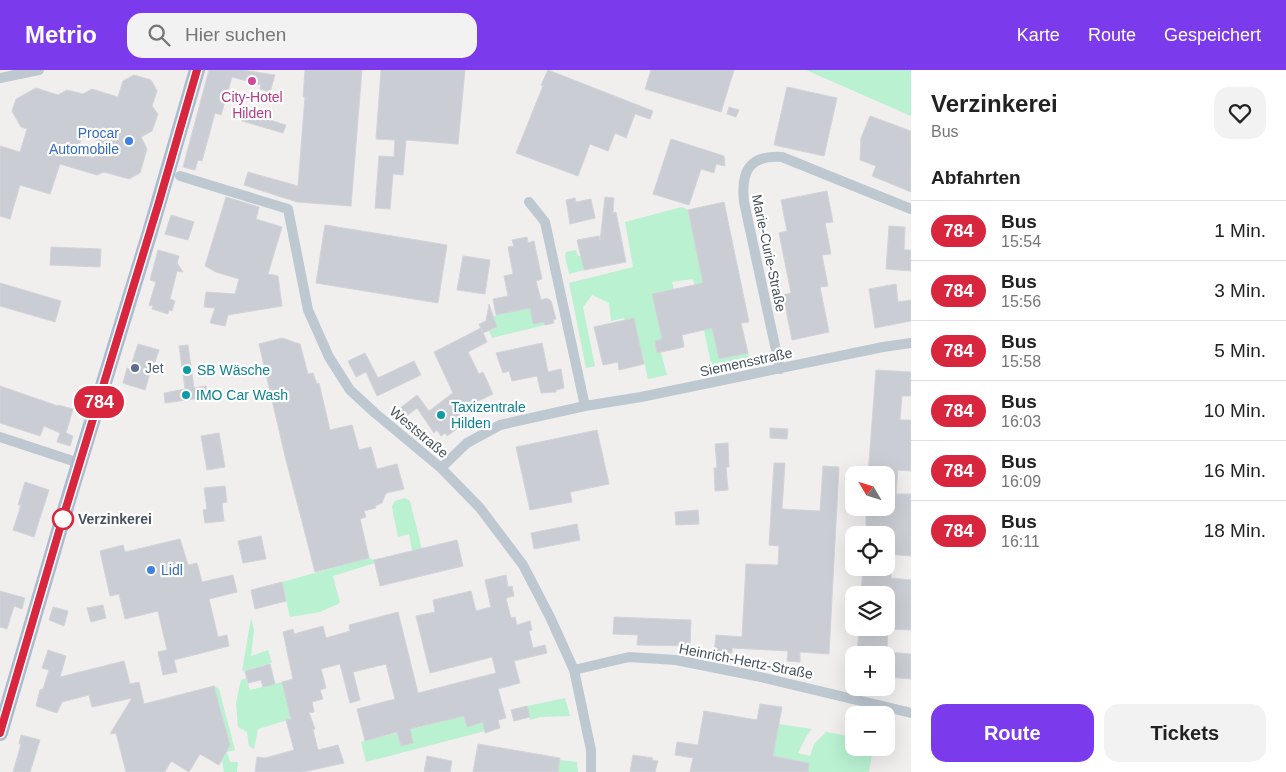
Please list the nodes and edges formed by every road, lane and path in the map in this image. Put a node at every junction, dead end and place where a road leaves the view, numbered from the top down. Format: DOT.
graph roads {
  1 [pos="39,70"];
  2 [pos="193,72"];
  3 [pos="0,78"];
  4 [pos="180,176"];
  5 [pos="529,202"];
  6 [pos="911,209"];
  7 [pos="911,343"];
  8 [pos="780,369"];
  9 [pos="585,406"];
  10 [pos="0,437"];
  11 [pos="80,463"];
  12 [pos="440,468"];
  13 [pos="574,670"];
  14 [pos="911,713"];
  15 [pos="0,733"];
  16 [pos="591,772"];
  1 -- 3 [label="street"];
  2 -- 11 [label="main road"];
  4 -- 12 [label="street, Weststraße"];
  5 -- 9 [label="street"];
  6 -- 8 [label="street, Marie-Curie-Straße"];
  7 -- 8 [label="street, Siemensstraße"];
  8 -- 9 [label="street, Siemensstraße"];
  9 -- 12 [label="street, Siemensstraße"];
  10 -- 11 [label="street"];
  11 -- 15 [label="main road"];
  12 -- 13 [label="street, Weststraße"];
  13 -- 14 [label="street, Heinrich-Hertz-Straße"];
  13 -- 16 [label="street, Weststraße"];
}
